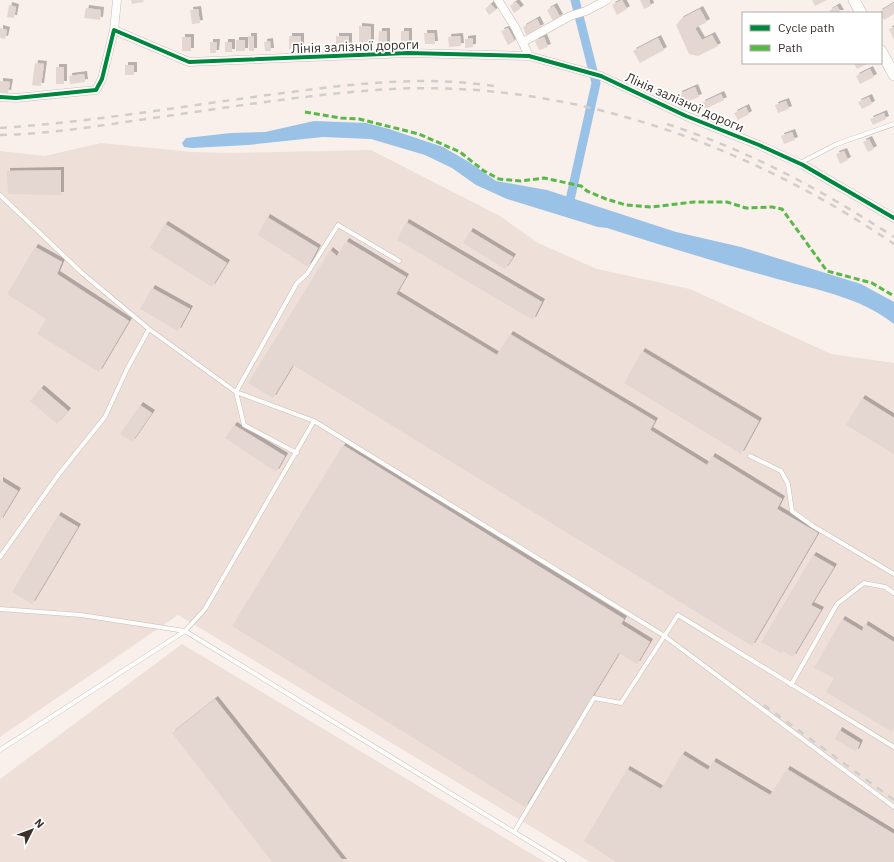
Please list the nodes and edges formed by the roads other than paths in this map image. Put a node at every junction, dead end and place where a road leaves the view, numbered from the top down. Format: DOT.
graph roads {
  1 [pos="117,0"];
  2 [pos="498,0"];
  3 [pos="607,0"];
  4 [pos="854,0"];
  5 [pos="860,12"];
  6 [pos="114,30"];
  7 [pos="523,42"];
  8 [pos="882,53"];
  9 [pos="529,56"];
  10 [pos="894,75"];
  11 [pos="0,97"];
  12 [pos="894,124"];
  13 [pos="800,164"];
  14 [pos="0,195"];
  15 [pos="894,218"];
  16 [pos="399,261"];
  17 [pos="149,329"];
  18 [pos="236,392"];
  19 [pos="314,422"];
  20 [pos="297,453"];
  21 [pos="750,456"];
  22 [pos="0,557"];
  23 [pos="894,574"];
  24 [pos="894,593"];
  25 [pos="0,609"];
  26 [pos="184,631"];
  27 [pos="663,635"];
  28 [pos="791,685"];
  29 [pos="894,747"];
  30 [pos="0,750"];
  31 [pos="894,807"];
  32 [pos="514,832"];
  33 [pos="563,862"];
  1 -- 6 [label="street"];
  2 -- 7 [label="street"];
  3 -- 7 [label="street"];
  4 -- 5 [label="street"];
  6 -- 9 [label="street, Лінія залізної дороги"];
  6 -- 11 [label="street"];
  7 -- 9 [label="street"];
  8 -- 10 [label="street"];
  9 -- 13 [label="street, Лінія залізної дороги"];
  12 -- 13 [label="lane"];
  13 -- 15 [label="street, Лінія залізної дороги"];
  14 -- 17 [label="lane"];
  16 -- 18 [label="lane"];
  17 -- 18 [label="lane"];
  17 -- 22 [label="lane"];
  18 -- 19 [label="lane"];
  18 -- 20 [label="lane"];
  19 -- 20 [label="lane"];
  19 -- 27 [label="lane"];
  20 -- 26 [label="lane"];
  21 -- 23 [label="lane"];
  24 -- 28 [label="lane"];
  25 -- 26 [label="lane"];
  26 -- 30 [label="lane"];
  26 -- 32 [label="lane"];
  27 -- 28 [label="lane"];
  27 -- 31 [label="lane"];
  27 -- 32 [label="lane"];
  28 -- 29 [label="lane"];
  32 -- 33 [label="lane"];
}
